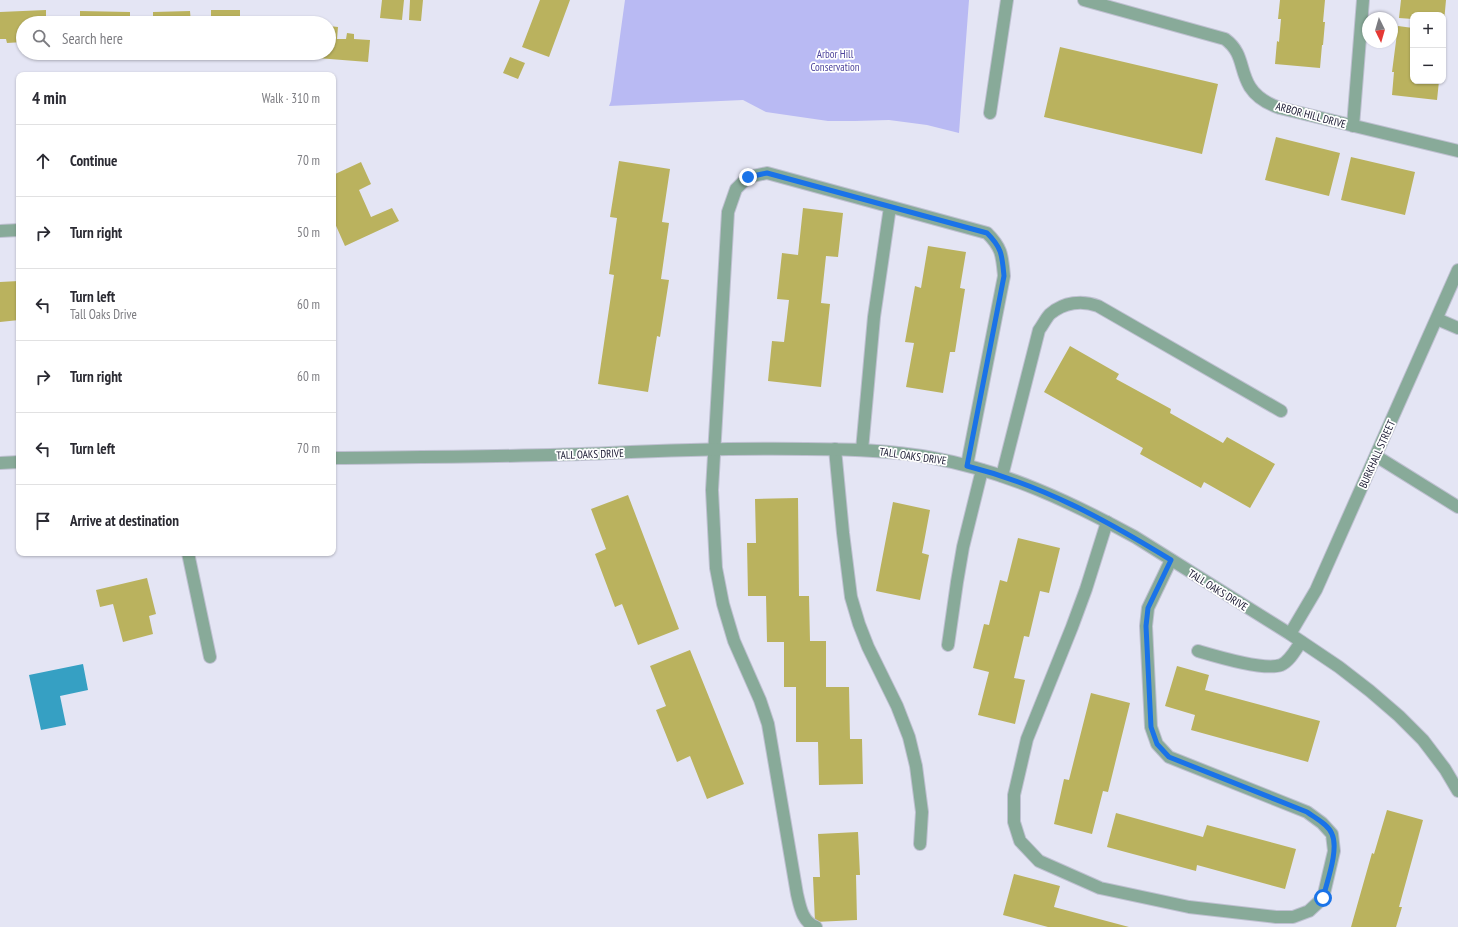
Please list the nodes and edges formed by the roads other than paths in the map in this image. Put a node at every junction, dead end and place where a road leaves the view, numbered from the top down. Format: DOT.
graph roads {
  1 [pos="1007,0"];
  2 [pos="1084,0"];
  3 [pos="1363,0"];
  4 [pos="990,113"];
  5 [pos="1353,126"];
  6 [pos="1458,151"];
  7 [pos="890,207"];
  8 [pos="16,230"];
  9 [pos="0,231"];
  10 [pos="1458,270"];
  11 [pos="1437,319"];
  12 [pos="1458,328"];
  13 [pos="1280,411"];
  14 [pos="714,448"];
  15 [pos="836,449"];
  16 [pos="862,450"];
  17 [pos="1376,456"];
  18 [pos="336,458"];
  19 [pos="16,462"];
  20 [pos="0,463"];
  21 [pos="967,466"];
  22 [pos="982,470"];
  23 [pos="1002,476"];
  24 [pos="1458,507"];
  25 [pos="1107,522"];
  26 [pos="189,556"];
  27 [pos="1171,560"];
  28 [pos="1290,634"];
  29 [pos="1301,642"];
  30 [pos="948,645"];
  31 [pos="1198,651"];
  32 [pos="210,657"];
  33 [pos="1458,791"];
  34 [pos="920,844"];
  35 [pos="816,927"];
  1 -- 4 [label="street"];
  2 -- 5 [label="street, ARBOR HILL DRIVE"];
  3 -- 5 [label="street"];
  5 -- 6 [label="street, ARBOR HILL DRIVE"];
  7 -- 14 [label="street"];
  7 -- 16 [label="street"];
  7 -- 21 [label="street"];
  8 -- 9 [label="street"];
  10 -- 11 [label="street, BURKHALL STREET"];
  11 -- 12 [label="street"];
  11 -- 17 [label="street, BURKHALL STREET"];
  13 -- 23 [label="street"];
  14 -- 15 [label="street, TALL OAKS DRIVE"];
  14 -- 18 [label="street, TALL OAKS DRIVE"];
  14 -- 35 [label="street"];
  15 -- 16 [label="street, TALL OAKS DRIVE"];
  15 -- 34 [label="street"];
  16 -- 21 [label="street, TALL OAKS DRIVE"];
  17 -- 24 [label="street"];
  17 -- 28 [label="street, BURKHALL STREET"];
  19 -- 20 [label="street"];
  21 -- 22 [label="street, TALL OAKS DRIVE"];
  22 -- 23 [label="street, TALL OAKS DRIVE"];
  22 -- 30 [label="street"];
  23 -- 25 [label="street, TALL OAKS DRIVE"];
  25 -- 27 [label="street, TALL OAKS DRIVE"];
  25 -- 27 [label="street"];
  26 -- 32 [label="street"];
  27 -- 28 [label="street, TALL OAKS DRIVE"];
  28 -- 29 [label="street, TALL OAKS DRIVE"];
  29 -- 31 [label="street"];
  29 -- 33 [label="street, TALL OAKS DRIVE"];
}
